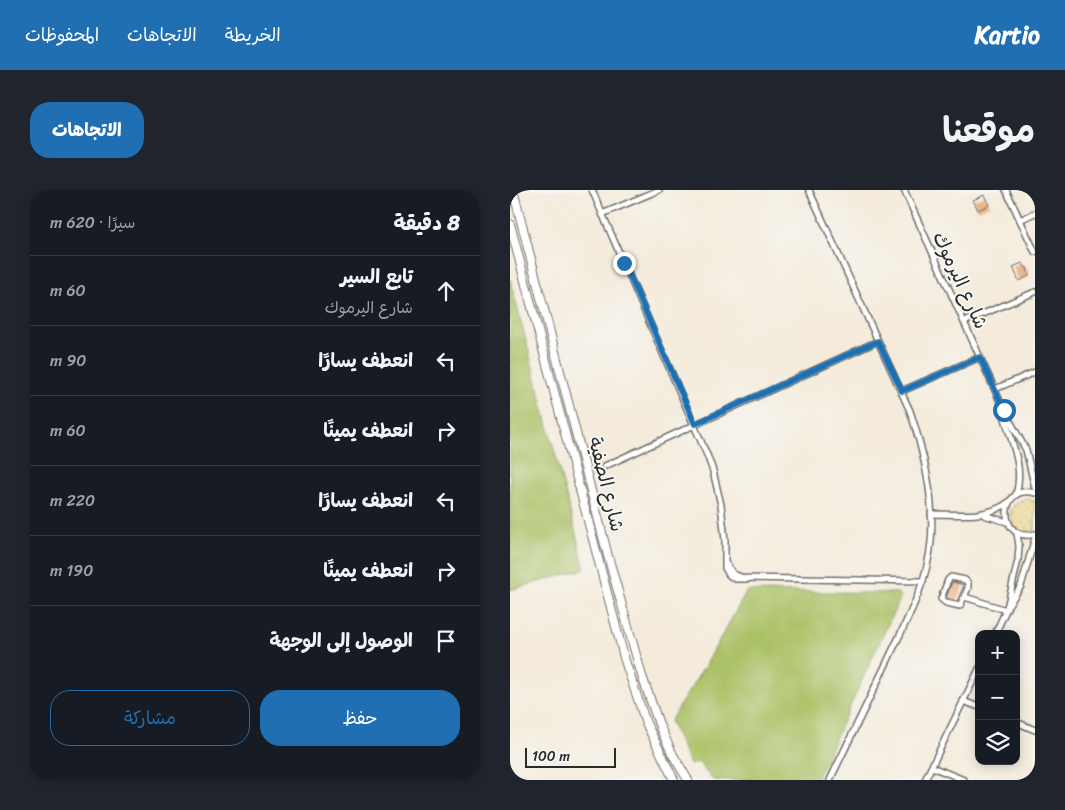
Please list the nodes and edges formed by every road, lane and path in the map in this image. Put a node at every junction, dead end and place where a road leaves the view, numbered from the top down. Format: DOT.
graph roads {
  1 [pos="513,190"];
  2 [pos="592,190"];
  3 [pos="658,190"];
  4 [pos="809,190"];
  5 [pos="904,190"];
  6 [pos="1006,190"];
  7 [pos="1035,213"];
  8 [pos="602,214"];
  9 [pos="1020,220"];
  10 [pos="510,224"];
  11 [pos="1035,252"];
  12 [pos="1035,292"];
  13 [pos="964,322"];
  14 [pos="878,341"];
  15 [pos="980,357"];
  16 [pos="1035,372"];
  17 [pos="995,389"];
  18 [pos="902,391"];
  19 [pos="1004,410"];
  20 [pos="695,424"];
  21 [pos="604,466"];
  22 [pos="1035,488"];
  23 [pos="1035,493"];
  24 [pos="1016,495"];
  25 [pos="1009,502"];
  26 [pos="931,514"];
  27 [pos="981,514"];
  28 [pos="1007,522"];
  29 [pos="1017,533"];
  30 [pos="1035,534"];
  31 [pos="1035,538"];
  32 [pos="923,581"];
  33 [pos="965,597"];
  34 [pos="1006,609"];
  35 [pos="998,630"];
  36 [pos="976,675"];
  37 [pos="963,701"];
  38 [pos="975,706"];
  39 [pos="1020,724"];
  40 [pos="1035,730"];
  41 [pos="673,754"];
  42 [pos="663,760"];
  43 [pos="932,767"];
  44 [pos="674,780"];
  45 [pos="688,780"];
  46 [pos="830,780"];
  47 [pos="925,780"];
  48 [pos="964,780"];
  1 -- 41 [label="main road, شارع الصفية"];
  2 -- 8 [label="street"];
  3 -- 8 [label="street"];
  4 -- 14 [label="street"];
  5 -- 13 [label="street, شارع اليرموك"];
  6 -- 9 [label="street"];
  7 -- 9 [label="street"];
  8 -- 20 [label="street"];
  9 -- 11 [label="street"];
  10 -- 42 [label="main road, شارع الصفية"];
  12 -- 13 [label="street"];
  13 -- 15 [label="street, شارع اليرموك"];
  14 -- 18 [label="street"];
  14 -- 20 [label="street"];
  15 -- 17 [label="street, شارع اليرموك"];
  15 -- 18 [label="street"];
  16 -- 17 [label="street"];
  17 -- 19 [label="street, شارع اليرموك"];
  18 -- 26 [label="street"];
  19 -- 22 [label="street, شارع اليرموك"];
  19 -- 24 [label="street, شارع اليرموك"];
  20 -- 21 [label="street"];
  20 -- 32 [label="street"];
  23 -- 24 [label="street"];
  24 -- 25 [label="street"];
  25 -- 27 [label="street"];
  25 -- 28 [label="street"];
  26 -- 27 [label="street"];
  26 -- 32 [label="street"];
  27 -- 28 [label="street"];
  28 -- 29 [label="street"];
  29 -- 30 [label="street"];
  29 -- 34 [label="street"];
  31 -- 34 [label="street"];
  32 -- 46 [label="street"];
  33 -- 33 [label="street"];
  33 -- 34 [label="street"];
  34 -- 35 [label="street"];
  36 -- 37 [label="street"];
  37 -- 38 [label="street"];
  37 -- 43 [label="street"];
  39 -- 40 [label="street"];
  41 -- 42 [label="main road"];
  41 -- 45 [label="main road, شارع الصفية"];
  42 -- 44 [label="main road, شارع الصفية"];
  43 -- 47 [label="street"];
  43 -- 48 [label="street"];
}
